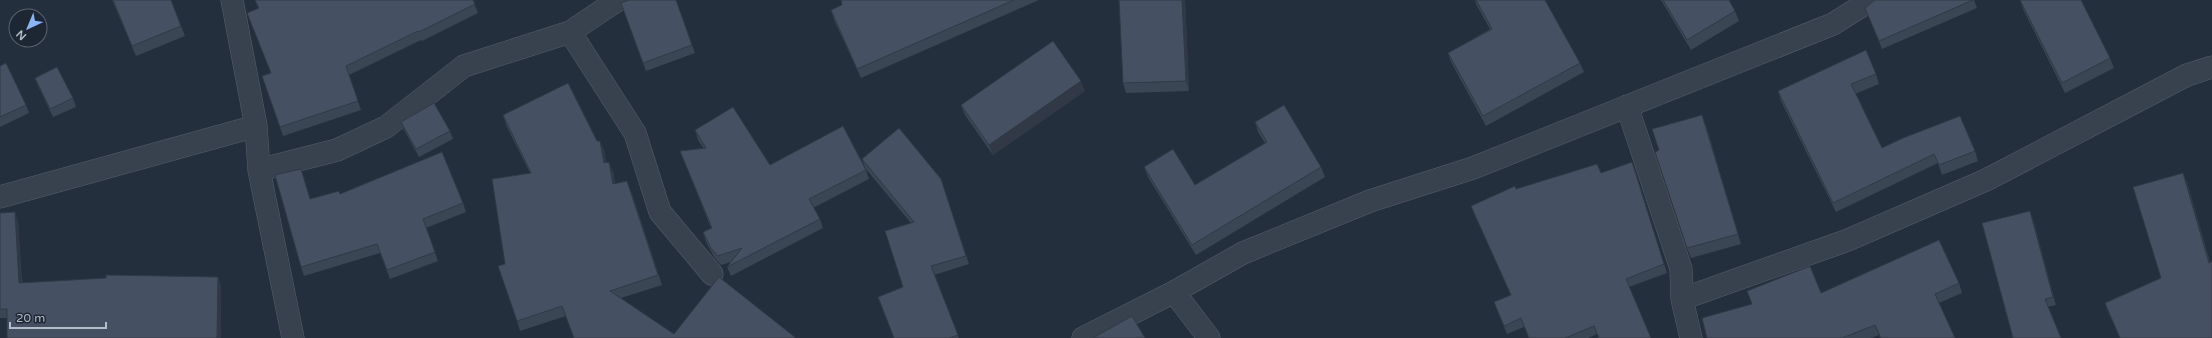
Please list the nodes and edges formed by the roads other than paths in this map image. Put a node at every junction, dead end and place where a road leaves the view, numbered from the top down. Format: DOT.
graph roads {
  1 [pos="232,0"];
  2 [pos="618,0"];
  3 [pos="1871,0"];
  4 [pos="570,32"];
  5 [pos="2212,67"];
  6 [pos="1627,106"];
  7 [pos="256,126"];
  8 [pos="259,170"];
  9 [pos="0,197"];
  10 [pos="712,274"];
  11 [pos="1174,292"];
  12 [pos="1682,299"];
  13 [pos="293,338"];
  14 [pos="1083,338"];
  15 [pos="1209,338"];
  16 [pos="1691,338"];
  1 -- 7 [label="street"];
  2 -- 4 [label="street"];
  3 -- 6 [label="street"];
  4 -- 8 [label="street"];
  4 -- 10 [label="street"];
  5 -- 12 [label="street"];
  6 -- 11 [label="street"];
  6 -- 12 [label="street"];
  7 -- 8 [label="street"];
  7 -- 9 [label="street"];
  8 -- 13 [label="street"];
  11 -- 14 [label="street"];
  11 -- 15 [label="street"];
  12 -- 16 [label="street"];
}
